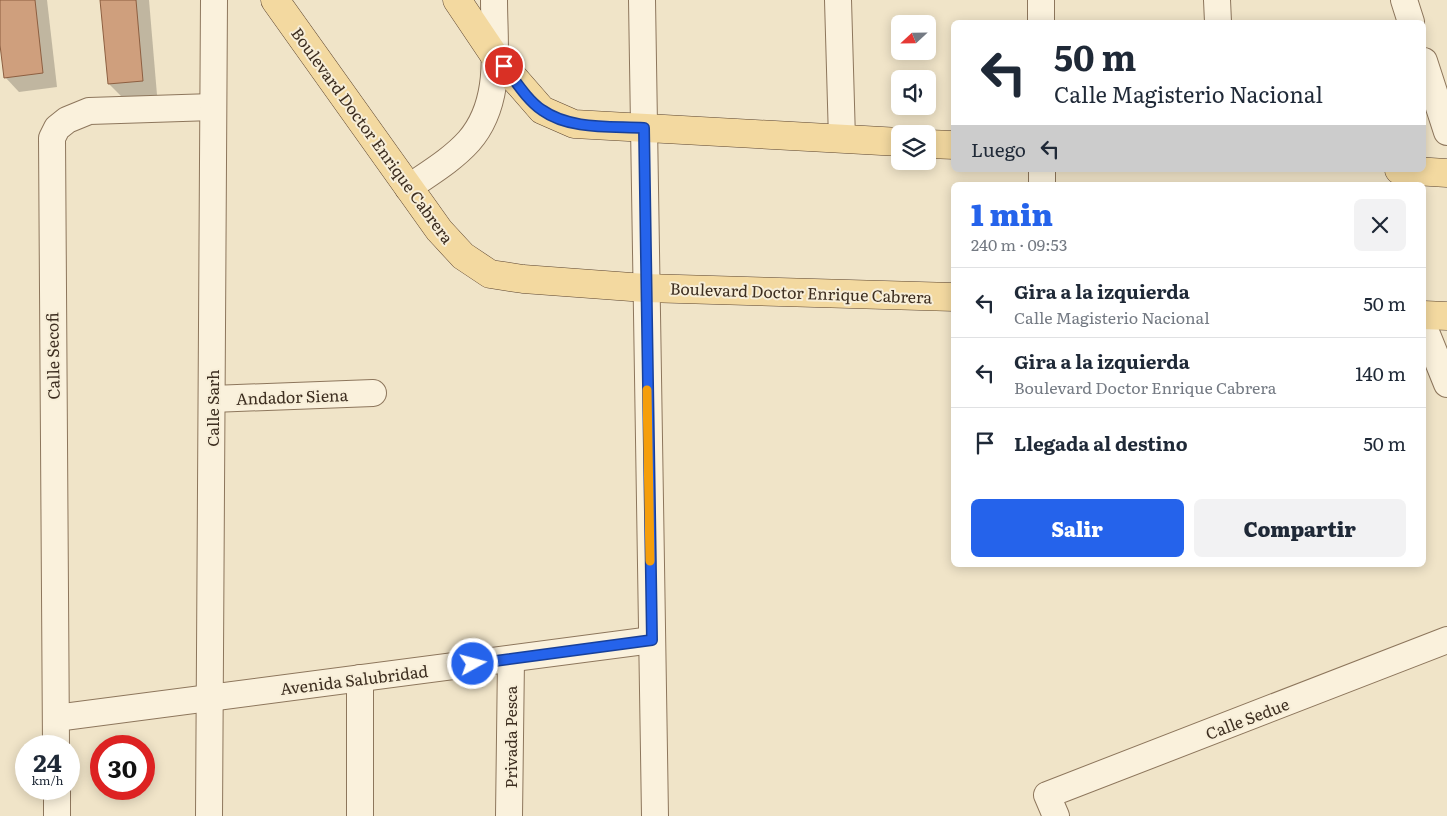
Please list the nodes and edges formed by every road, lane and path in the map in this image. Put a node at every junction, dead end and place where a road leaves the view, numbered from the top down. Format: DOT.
graph roads {
  1 [pos="214,0"];
  2 [pos="274,0"];
  3 [pos="457,0"];
  4 [pos="494,0"];
  5 [pos="642,0"];
  6 [pos="838,0"];
  7 [pos="1041,0"];
  8 [pos="1217,0"];
  9 [pos="1404,0"];
  10 [pos="1041,20"];
  11 [pos="1218,20"];
  12 [pos="1410,20"];
  13 [pos="494,55"];
  14 [pos="1426,67"];
  15 [pos="213,107"];
  16 [pos="644,128"];
  17 [pos="1447,132"];
  18 [pos="842,139"];
  19 [pos="891,142"];
  20 [pos="936,144"];
  21 [pos="951,145"];
  22 [pos="1426,172"];
  23 [pos="1447,173"];
  24 [pos="408,188"];
  25 [pos="645,288"];
  26 [pos="951,297"];
  27 [pos="1426,315"];
  28 [pos="1447,316"];
  29 [pos="1426,332"];
  30 [pos="1447,384"];
  31 [pos="372,393"];
  32 [pos="212,399"];
  33 [pos="652,640"];
  34 [pos="1447,640"];
  35 [pos="510,659"];
  36 [pos="360,678"];
  37 [pos="209,698"];
  38 [pos="56,718"];
  39 [pos="56,735"];
  40 [pos="57,800"];
  41 [pos="1052,805"];
  42 [pos="57,816"];
  43 [pos="209,816"];
  44 [pos="360,816"];
  45 [pos="510,816"];
  46 [pos="655,816"];
  1 -- 15 [label="street, Calle Sarh"];
  2 -- 24 [label="main road, Boulevard Doctor Enrique Cabrera"];
  3 -- 13 [label="main road"];
  4 -- 13 [label="street"];
  5 -- 16 [label="street"];
  6 -- 18 [label="street"];
  7 -- 10 [label="street"];
  8 -- 11 [label="street"];
  9 -- 12 [label="street"];
  13 -- 16 [label="main road"];
  13 -- 24 [label="street"];
  14 -- 17 [label="street"];
  15 -- 32 [label="street, Calle Sarh"];
  15 -- 38 [label="street, Calle Secofi"];
  16 -- 18 [label="main road"];
  16 -- 25 [label="street"];
  18 -- 19 [label="main road"];
  20 -- 21 [label="main road"];
  22 -- 23 [label="main road"];
  24 -- 25 [label="main road, Boulevard Doctor Enrique Cabrera"];
  25 -- 26 [label="main road, Boulevard Doctor Enrique Cabrera"];
  25 -- 33 [label="street"];
  27 -- 28 [label="main road"];
  29 -- 30 [label="street"];
  31 -- 32 [label="street, Andador Siena"];
  32 -- 37 [label="street, Calle Sarh"];
  33 -- 35 [label="street, Avenida Salubridad"];
  33 -- 46 [label="street"];
  34 -- 41 [label="street, Calle Sedue"];
  35 -- 36 [label="street, Avenida Salubridad"];
  35 -- 45 [label="street, Privada Pesca"];
  36 -- 37 [label="street, Avenida Salubridad"];
  36 -- 44 [label="street"];
  37 -- 38 [label="street, Avenida Salubridad"];
  37 -- 43 [label="street, Calle Sarh"];
  38 -- 39 [label="street, Calle Secofi"];
  40 -- 42 [label="street"];
}
